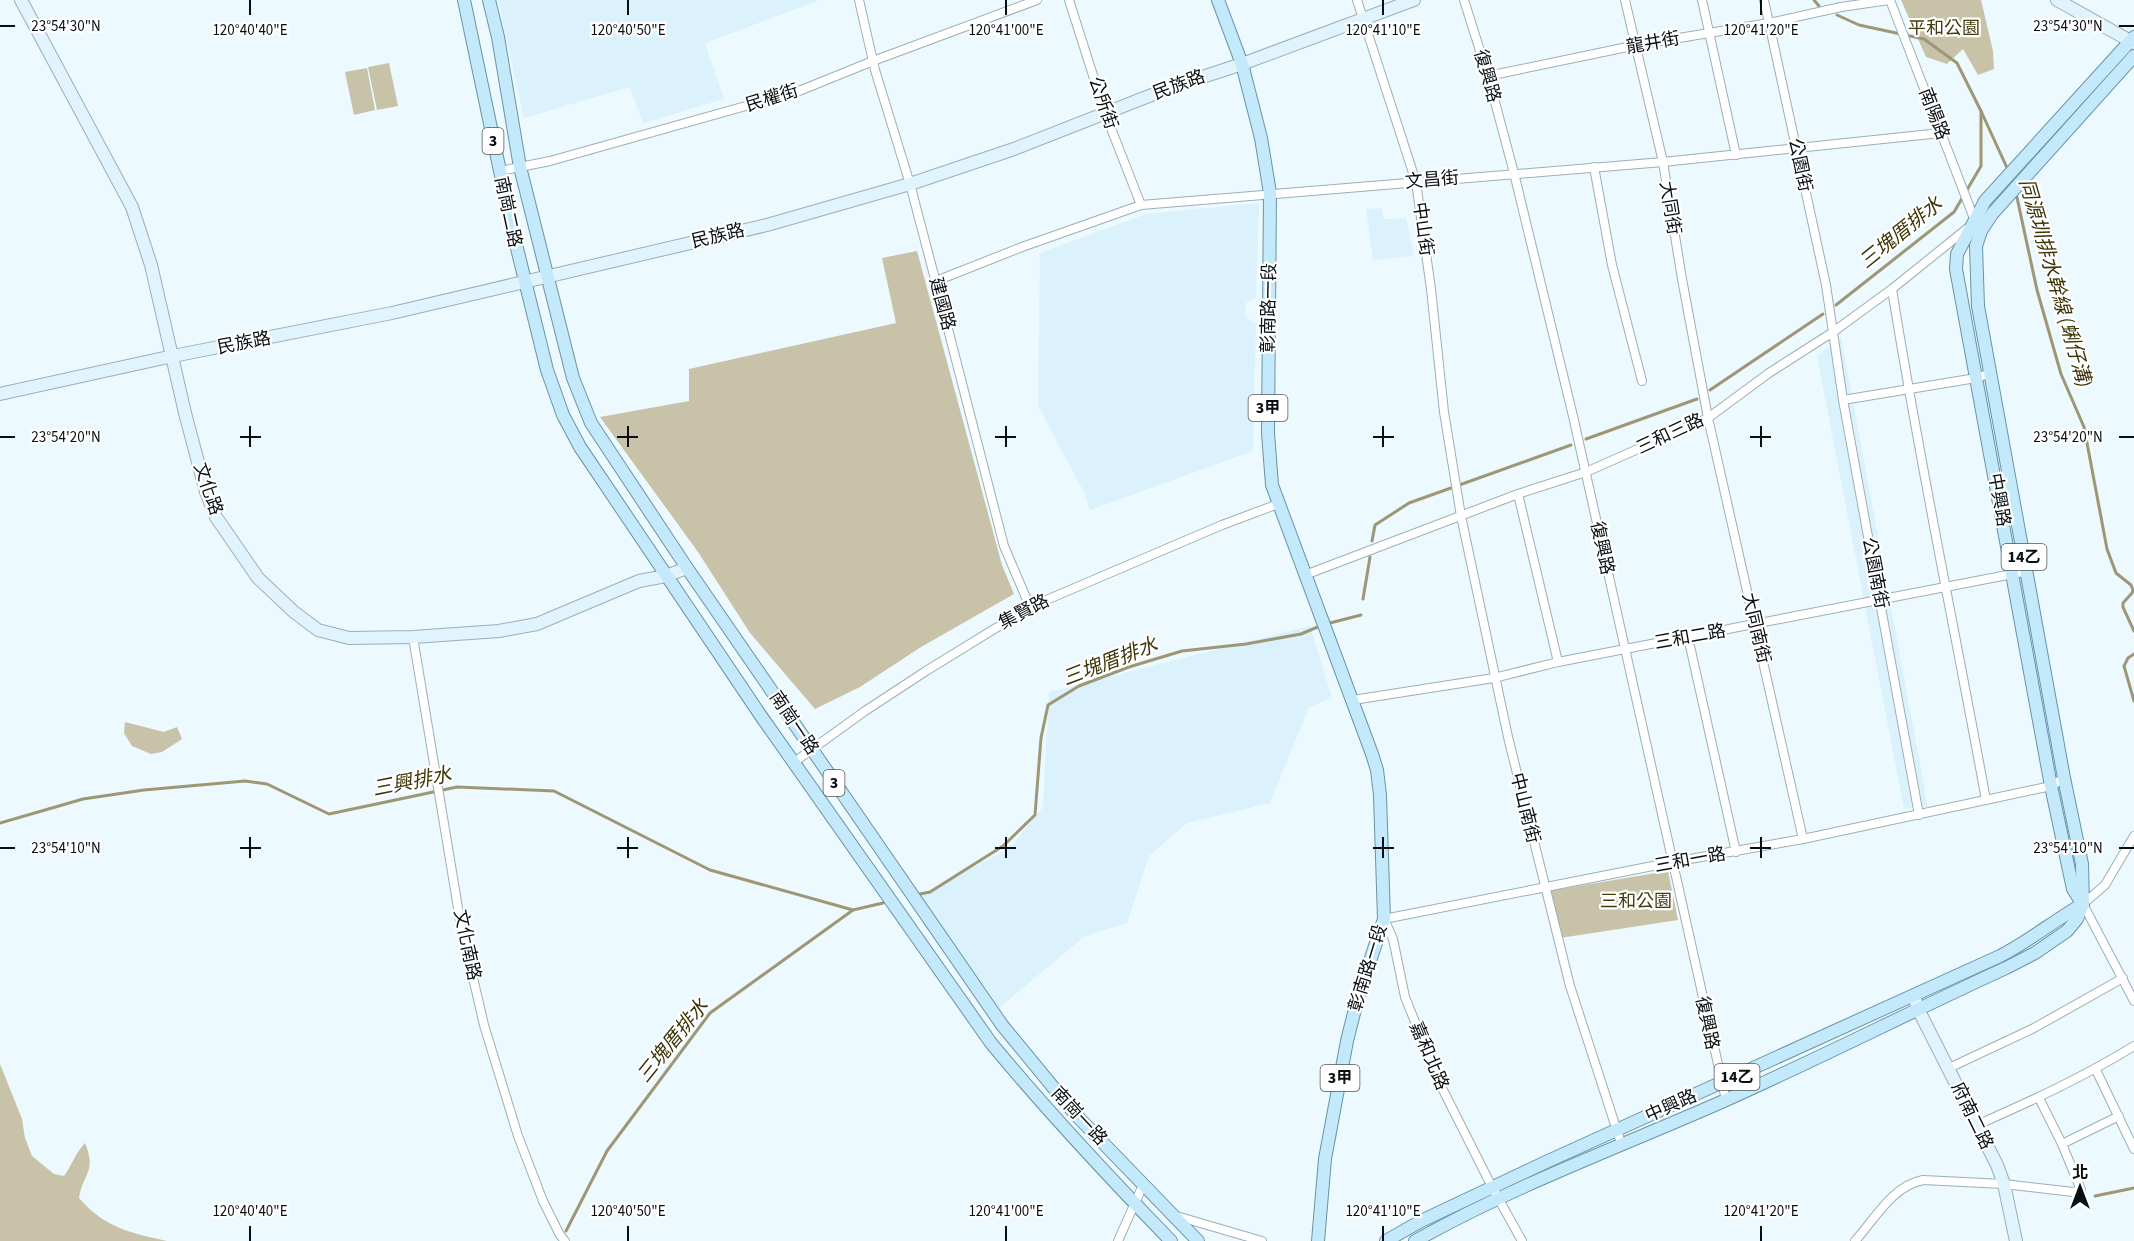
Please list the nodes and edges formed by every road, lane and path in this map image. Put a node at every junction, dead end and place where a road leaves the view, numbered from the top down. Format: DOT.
graph roads {
  1 [pos="21,0"];
  2 [pos="464,0"];
  3 [pos="489,0"];
  4 [pos="859,0"];
  5 [pos="1037,0"];
  6 [pos="1069,0"];
  7 [pos="1218,0"];
  8 [pos="1357,0"];
  9 [pos="1414,0"];
  10 [pos="1464,0"];
  11 [pos="1625,0"];
  12 [pos="1701,0"];
  13 [pos="1764,0"];
  14 [pos="1889,0"];
  15 [pos="2057,0"];
  16 [pos="1363,18"];
  17 [pos="1769,23"];
  18 [pos="1709,33"];
  19 [pos="2133,40"];
  20 [pos="1637,45"];
  21 [pos="2134,56"];
  22 [pos="873,61"];
  23 [pos="1242,64"];
  24 [pos="1488,76"];
  25 [pos="1106,113"];
  26 [pos="1941,133"];
  27 [pos="1796,149"];
  28 [pos="1736,155"];
  29 [pos="1663,162"];
  30 [pos="520,167"];
  31 [pos="1594,167"];
  32 [pos="500,171"];
  33 [pos="1514,173"];
  34 [pos="1416,182"];
  35 [pos="910,184"];
  36 [pos="1270,194"];
  37 [pos="1141,205"];
  38 [pos="1992,214"];
  39 [pos="1975,222"];
  40 [pos="1976,246"];
  41 [pos="548,278"];
  42 [pos="936,281"];
  43 [pos="524,282"];
  44 [pos="1892,289"];
  45 [pos="1977,306"];
  46 [pos="1962,309"];
  47 [pos="1833,332"];
  48 [pos="173,356"];
  49 [pos="1991,373"];
  50 [pos="1976,378"];
  51 [pos="1642,381"];
  52 [pos="1908,388"];
  53 [pos="0,394"];
  54 [pos="1843,400"];
  55 [pos="1708,418"];
  56 [pos="1454,465"];
  57 [pos="1586,472"];
  58 [pos="1518,494"];
  59 [pos="1278,504"];
  60 [pos="1461,516"];
  61 [pos="687,568"];
  62 [pos="2028,571"];
  63 [pos="2012,574"];
  64 [pos="1305,575"];
  65 [pos="666,576"];
  66 [pos="1947,586"];
  67 [pos="1880,598"];
  68 [pos="1030,607"];
  69 [pos="1755,625"];
  70 [pos="413,637"];
  71 [pos="1688,637"];
  72 [pos="1623,649"];
  73 [pos="1558,662"];
  74 [pos="1494,678"];
  75 [pos="1353,700"];
  76 [pos="2053,708"];
  77 [pos="2038,710"];
  78 [pos="812,749"];
  79 [pos="793,763"];
  80 [pos="2064,778"];
  81 [pos="2051,786"];
  82 [pos="1986,800"];
  83 [pos="1918,815"];
  84 [pos="2134,836"];
  85 [pos="1803,839"];
  86 [pos="1736,852"];
  87 [pos="1673,862"];
  88 [pos="1544,887"];
  89 [pos="2083,903"];
  90 [pos="1384,919"];
  91 [pos="2000,956"];
  92 [pos="2006,968"];
  93 [pos="2123,978"];
  94 [pos="1914,996"];
  95 [pos="2134,1001"];
  96 [pos="1918,1009"];
  97 [pos="2134,1046"];
  98 [pos="1949,1068"];
  99 [pos="2096,1070"];
  100 [pos="1721,1084"];
  101 [pos="2039,1098"];
  102 [pos="1726,1100"];
  103 [pos="2119,1116"];
  104 [pos="1977,1125"];
  105 [pos="1616,1131"];
  106 [pos="1621,1143"];
  107 [pos="2062,1144"];
  108 [pos="2134,1149"];
  109 [pos="2004,1184"];
  110 [pos="1143,1185"];
  111 [pos="1492,1187"];
  112 [pos="1498,1199"];
  113 [pos="1134,1203"];
  114 [pos="1172,1215"];
  115 [pos="565,1241"];
  116 [pos="1118,1241"];
  117 [pos="1171,1241"];
  118 [pos="1198,1241"];
  119 [pos="1262,1241"];
  120 [pos="1318,1241"];
  121 [pos="1386,1241"];
  122 [pos="1415,1241"];
  123 [pos="1521,1241"];
  124 [pos="1855,1241"];
  125 [pos="2016,1241"];
  1 -- 48 [label="main road, 文化路"];
  2 -- 32 [label="main road, 南崗二路 / 3"];
  3 -- 30 [label="main road, 南崗二路 / 3"];
  4 -- 22 [label="street, 建國路"];
  5 -- 22 [label="street, 民權街"];
  6 -- 25 [label="street, 公所街"];
  7 -- 23 [label="main road, 彰南路一段 / 3甲"];
  8 -- 16 [label="street, 中山街"];
  9 -- 16 [label="main road, 民族路"];
  10 -- 24 [label="street, 復興路"];
  11 -- 20 [label="street, 大同街"];
  12 -- 18 [label="street"];
  13 -- 17 [label="street, 公園街"];
  14 -- 17 [label="street, 龍井街"];
  14 -- 26 [label="street, 南陽路"];
  15 -- 19 [label="main road"];
  16 -- 23 [label="main road, 民族路"];
  16 -- 34 [label="street, 中山街"];
  17 -- 18 [label="street, 龍井街"];
  17 -- 27 [label="street, 公園街"];
  18 -- 20 [label="street, 龍井街"];
  18 -- 28 [label="street"];
  19 -- 39 [label="main road, 中興路 / 14乙"];
  20 -- 24 [label="street, 龍井街"];
  20 -- 29 [label="street, 大同街"];
  21 -- 38 [label="main road, 中興路 / 14乙"];
  22 -- 30 [label="street, 民權街"];
  22 -- 35 [label="street, 建國路"];
  23 -- 25 [label="main road, 民族路"];
  23 -- 36 [label="main road, 彰南路一段 / 3甲"];
  24 -- 33 [label="street, 復興路"];
  25 -- 35 [label="main road, 民族路"];
  25 -- 37 [label="street, 公所街"];
  26 -- 27 [label="street, 文昌街"];
  26 -- 39 [label="street, 南陽路"];
  27 -- 28 [label="street, 文昌街"];
  27 -- 47 [label="street, 公園街"];
  28 -- 29 [label="street, 文昌街"];
  29 -- 31 [label="street, 文昌街"];
  29 -- 55 [label="street, 大同街"];
  30 -- 32 [label="street, 民權街"];
  30 -- 41 [label="main road, 南崗二路 / 3"];
  31 -- 33 [label="street, 文昌街"];
  31 -- 51 [label="street"];
  32 -- 43 [label="main road, 南崗二路 / 3"];
  33 -- 34 [label="street, 文昌街"];
  33 -- 57 [label="street, 復興路"];
  34 -- 36 [label="street, 文昌街"];
  34 -- 56 [label="street, 中山街"];
  35 -- 41 [label="main road, 民族路"];
  35 -- 42 [label="street, 建國路"];
  36 -- 37 [label="street, 文昌街"];
  36 -- 59 [label="main road, 彰南路一段 / 3甲"];
  37 -- 42 [label="street, 文昌街"];
  38 -- 39 [label="street, 三和三路"];
  38 -- 40 [label="main road, 中興路 / 14乙"];
  39 -- 40 [label="street"];
  39 -- 44 [label="street, 三和三路"];
  39 -- 46 [label="main road, 中興路 / 14乙"];
  40 -- 45 [label="main road, 中興路 / 14乙"];
  41 -- 43 [label="main road, 民族路"];
  41 -- 61 [label="main road, 南崗一路 / 3"];
  42 -- 68 [label="street, 建國路"];
  43 -- 48 [label="main road, 民族路"];
  43 -- 65 [label="main road, 南崗一路 / 3"];
  44 -- 47 [label="street, 三和三路"];
  44 -- 52 [label="street"];
  45 -- 46 [label="main road"];
  45 -- 49 [label="main road, 中興路 / 14乙"];
  46 -- 50 [label="main road, 中興路 / 14乙"];
  47 -- 54 [label="street, 公園南街"];
  47 -- 55 [label="street, 三和三路"];
  48 -- 53 [label="main road, 民族路"];
  48 -- 70 [label="main road, 文化路"];
  49 -- 50 [label="street"];
  49 -- 62 [label="main road, 中興路 / 14乙"];
  50 -- 52 [label="street"];
  50 -- 63 [label="main road, 中興路 / 14乙"];
  52 -- 54 [label="street"];
  52 -- 66 [label="street"];
  54 -- 67 [label="street, 公園南街"];
  55 -- 57 [label="street, 三和三路"];
  55 -- 69 [label="street, 大同南街"];
  56 -- 60 [label="street, 中山南街"];
  57 -- 58 [label="street, 三和三路"];
  57 -- 72 [label="street, 復興路"];
  58 -- 60 [label="street, 三和三路"];
  58 -- 73 [label="street"];
  59 -- 64 [label="main road, 彰南路一段 / 3甲"];
  59 -- 68 [label="street, 集賢路"];
  60 -- 64 [label="street, 三和三路"];
  60 -- 74 [label="street, 中山南街"];
  61 -- 65 [label="main road, 文化路"];
  61 -- 78 [label="main road, 南崗一路 / 3"];
  62 -- 63 [label="street, 三和二路"];
  62 -- 76 [label="main road, 中興路 / 14乙"];
  63 -- 66 [label="street, 三和二路"];
  63 -- 77 [label="main road, 中興路 / 14乙"];
  64 -- 75 [label="main road, 彰南路一段 / 3甲"];
  65 -- 70 [label="main road, 文化路"];
  65 -- 79 [label="main road, 南崗一路 / 3"];
  66 -- 67 [label="street, 三和二路"];
  66 -- 82 [label="street"];
  67 -- 69 [label="street, 三和二路"];
  67 -- 83 [label="street, 公園南街"];
  68 -- 78 [label="street, 集賢路"];
  69 -- 71 [label="street, 三和二路"];
  69 -- 85 [label="street, 大同南街"];
  70 -- 115 [label="street, 文化南路"];
  71 -- 72 [label="street, 三和二路"];
  71 -- 86 [label="street"];
  72 -- 73 [label="street, 三和二路"];
  72 -- 87 [label="street, 復興路"];
  73 -- 74 [label="street, 三和二路"];
  74 -- 75 [label="street, 三和二路"];
  74 -- 88 [label="street, 中山南街"];
  75 -- 90 [label="main road, 彰南路一段 / 3甲"];
  76 -- 77 [label="main road"];
  76 -- 80 [label="main road, 中興路 / 14乙"];
  77 -- 81 [label="main road, 中興路 / 14乙"];
  78 -- 79 [label="street, 集賢路"];
  78 -- 110 [label="main road, 南崗一路 / 3"];
  79 -- 113 [label="main road, 南崗一路 / 3"];
  80 -- 81 [label="street, 三和一路"];
  80 -- 89 [label="main road, 中興路 / 14乙"];
  81 -- 82 [label="street, 三和一路"];
  81 -- 89 [label="main road, 中興路 / 14乙"];
  82 -- 83 [label="street, 三和一路"];
  83 -- 85 [label="street, 三和一路"];
  84 -- 89 [label="street"];
  85 -- 86 [label="street, 三和一路"];
  86 -- 87 [label="street, 三和一路"];
  87 -- 88 [label="street, 三和一路"];
  87 -- 100 [label="street, 復興路"];
  88 -- 90 [label="street, 三和一路"];
  88 -- 105 [label="street, 中山南街"];
  89 -- 91 [label="main road, 中興路 / 14乙"];
  89 -- 92 [label="main road, 中興路 / 14乙"];
  89 -- 93 [label="street"];
  90 -- 111 [label="street, 嘉和北路"];
  90 -- 120 [label="main road, 彰南路一段 / 3甲"];
  91 -- 92 [label="main road"];
  91 -- 94 [label="main road, 中興路 / 14乙"];
  92 -- 96 [label="main road, 中興路 / 14乙"];
  93 -- 95 [label="street"];
  93 -- 98 [label="street"];
  94 -- 96 [label="main road, 府南二路"];
  94 -- 100 [label="main road, 中興路 / 14乙"];
  96 -- 98 [label="main road, 府南二路"];
  96 -- 102 [label="main road, 中興路 / 14乙"];
  97 -- 99 [label="street"];
  98 -- 104 [label="main road, 府南二路"];
  99 -- 101 [label="street"];
  99 -- 103 [label="street"];
  100 -- 102 [label="street, 復興路"];
  100 -- 105 [label="main road, 中興路 / 14乙"];
  101 -- 104 [label="street"];
  101 -- 107 [label="street"];
  102 -- 106 [label="main road, 中興路 / 14乙"];
  103 -- 107 [label="street"];
  103 -- 108 [label="street"];
  104 -- 109 [label="main road, 府南二路"];
  105 -- 106 [label="street, 中山南街"];
  105 -- 111 [label="main road, 中興路 / 14乙"];
  106 -- 112 [label="main road, 中興路 / 14乙"];
  107 -- 109 [label="street"];
  109 -- 124 [label="street"];
  109 -- 125 [label="main road, 府南二路"];
  110 -- 113 [label="street"];
  110 -- 114 [label="main road, 南崗一路 / 3"];
  111 -- 112 [label="street, 嘉和北路"];
  111 -- 121 [label="main road, 中興路 / 14乙"];
  112 -- 122 [label="main road, 中興路 / 14乙"];
  112 -- 123 [label="street, 嘉和北路"];
  113 -- 116 [label="street"];
  113 -- 117 [label="main road, 南崗一路 / 3"];
  114 -- 118 [label="main road, 南崗一路 / 3"];
  114 -- 119 [label="street"];
}
